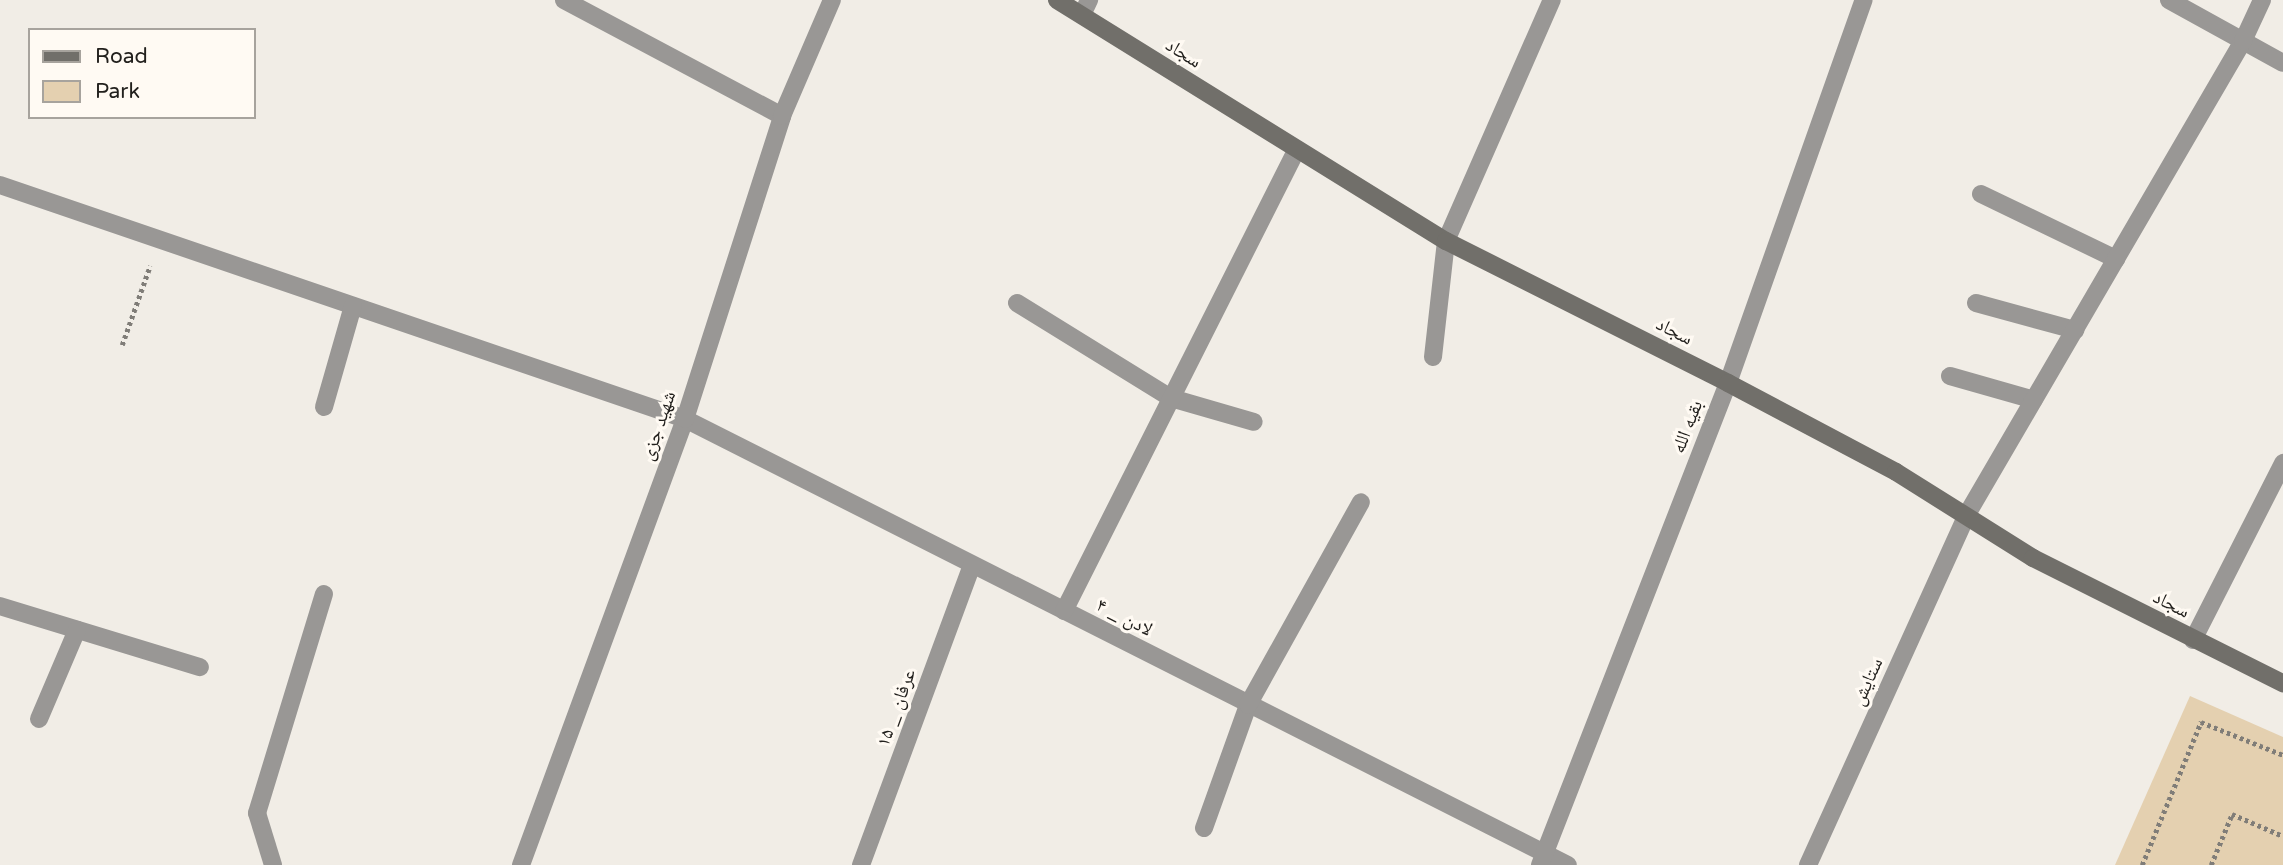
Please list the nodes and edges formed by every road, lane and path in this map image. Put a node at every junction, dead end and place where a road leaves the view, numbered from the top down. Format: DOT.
graph roads {
  1 [pos="564,0"];
  2 [pos="832,0"];
  3 [pos="1057,0"];
  4 [pos="1552,0"];
  5 [pos="1864,0"];
  6 [pos="2169,0"];
  7 [pos="2262,0"];
  8 [pos="1086,8"];
  9 [pos="2243,41"];
  10 [pos="2283,63"];
  11 [pos="782,116"];
  12 [pos="1297,149"];
  13 [pos="0,185"];
  14 [pos="1981,194"];
  15 [pos="159,239"];
  16 [pos="1446,241"];
  17 [pos="2116,258"];
  18 [pos="1017,303"];
  19 [pos="1976,303"];
  20 [pos="353,306"];
  21 [pos="2075,330"];
  22 [pos="122,345"];
  23 [pos="1433,357"];
  24 [pos="1950,376"];
  25 [pos="1728,383"];
  26 [pos="1171,398"];
  27 [pos="2034,400"];
  28 [pos="324,407"];
  29 [pos="685,419"];
  30 [pos="1254,422"];
  31 [pos="2283,463"];
  32 [pos="1361,502"];
  33 [pos="1966,516"];
  34 [pos="972,565"];
  35 [pos="324,594"];
  36 [pos="0,606"];
  37 [pos="1064,611"];
  38 [pos="77,630"];
  39 [pos="2193,640"];
  40 [pos="200,667"];
  41 [pos="2283,683"];
  42 [pos="1248,705"];
  43 [pos="39,719"];
  44 [pos="2283,755"];
  45 [pos="1204,828"];
  46 [pos="2283,836"];
  47 [pos="1542,860"];
  48 [pos="273,865"];
  49 [pos="521,865"];
  50 [pos="861,865"];
  51 [pos="1567,865"];
  52 [pos="1808,865"];
  53 [pos="2141,865"];
  54 [pos="2211,865"];
  1 -- 11 [label="street"];
  2 -- 11 [label="street, شهید جزی"];
  3 -- 8 [label="street, سجاد"];
  4 -- 16 [label="street"];
  5 -- 25 [label="street, بقیه الله"];
  6 -- 9 [label="street"];
  7 -- 9 [label="street, ستایش"];
  8 -- 12 [label="street, سجاد"];
  9 -- 10 [label="street"];
  9 -- 17 [label="street, ستایش"];
  11 -- 29 [label="street, شهید جزی"];
  12 -- 16 [label="street, سجاد"];
  12 -- 26 [label="street"];
  13 -- 15 [label="street, لادن _ ۴"];
  14 -- 17 [label="street"];
  15 -- 20 [label="street, لادن _ ۴"];
  15 -- 22 [label="path"];
  16 -- 23 [label="street"];
  16 -- 25 [label="street, سجاد"];
  17 -- 21 [label="street, ستایش"];
  18 -- 26 [label="street"];
  19 -- 21 [label="street"];
  20 -- 28 [label="street"];
  20 -- 29 [label="street, لادن _ ۴"];
  21 -- 27 [label="street, ستایش"];
  24 -- 27 [label="street"];
  25 -- 33 [label="street, سجاد"];
  25 -- 47 [label="street, بقیه الله"];
  26 -- 30 [label="street"];
  26 -- 37 [label="street"];
  27 -- 33 [label="street, ستایش"];
  29 -- 34 [label="street, لادن _ ۴"];
  29 -- 49 [label="street, شهید جزی"];
  31 -- 39 [label="street"];
  32 -- 42 [label="street"];
  33 -- 39 [label="street, سجاد"];
  33 -- 52 [label="street, ستایش"];
  34 -- 37 [label="street, لادن _ ۴"];
  34 -- 50 [label="street, عرفان _ ۱۵"];
  35 -- 48 [label="street"];
  36 -- 38 [label="street"];
  37 -- 42 [label="street, لادن _ ۴"];
  38 -- 40 [label="street"];
  38 -- 43 [label="street"];
  39 -- 41 [label="street, سجاد"];
  42 -- 45 [label="street"];
  42 -- 47 [label="street, لادن _ ۴"];
  44 -- 53 [label="path"];
  46 -- 54 [label="path"];
  47 -- 51 [label="street, لادن _ ۴"];
}
